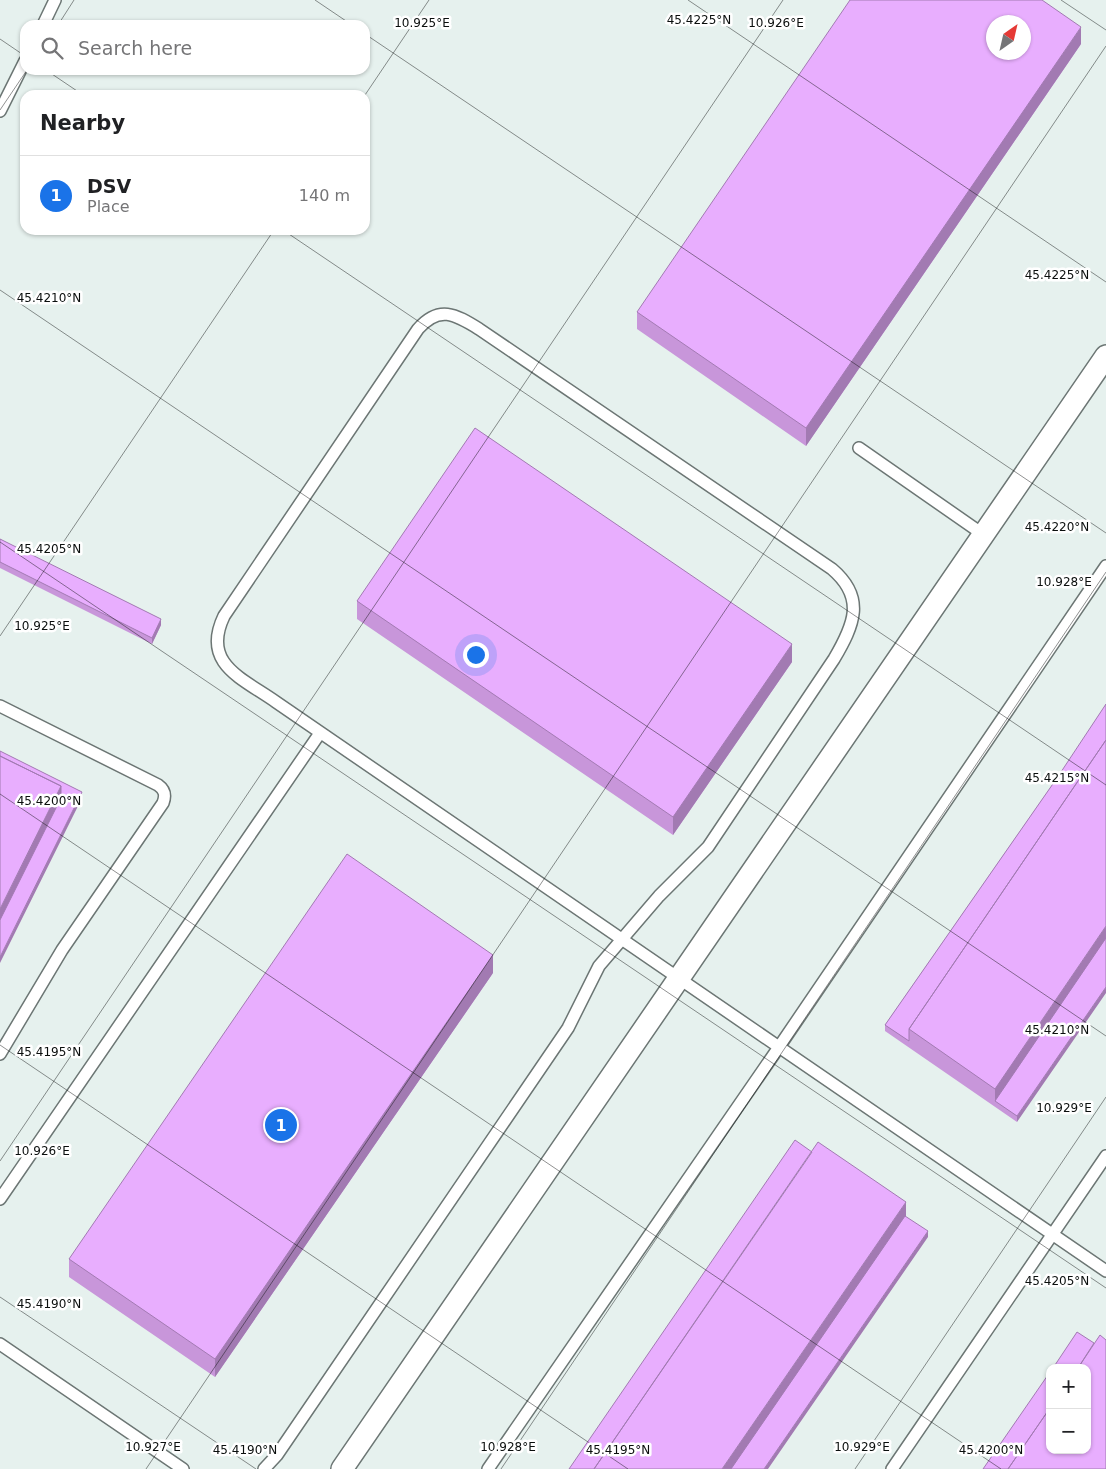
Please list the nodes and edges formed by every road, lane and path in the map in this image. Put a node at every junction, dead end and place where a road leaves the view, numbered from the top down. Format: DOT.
graph roads {
  1 [pos="55,0"];
  2 [pos="45,20"];
  3 [pos="20,71"];
  4 [pos="0,111"];
  5 [pos="1106,356"];
  6 [pos="860,448"];
  7 [pos="984,535"];
  8 [pos="1106,566"];
  9 [pos="0,706"];
  10 [pos="320,732"];
  11 [pos="622,938"];
  12 [pos="680,978"];
  13 [pos="779,1047"];
  14 [pos="0,1054"];
  15 [pos="1106,1156"];
  16 [pos="0,1199"];
  17 [pos="1053,1234"];
  18 [pos="1106,1271"];
  19 [pos="0,1344"];
  20 [pos="183,1469"];
  21 [pos="264,1469"];
  22 [pos="342,1469"];
  23 [pos="488,1469"];
  24 [pos="892,1469"];
  1 -- 2 [label="lane"];
  3 -- 4 [label="lane"];
  5 -- 7 [label="street"];
  6 -- 7 [label="lane"];
  7 -- 12 [label="street"];
  8 -- 13 [label="lane"];
  9 -- 14 [label="lane"];
  10 -- 11 [label="lane"];
  10 -- 11 [label="lane"];
  10 -- 16 [label="lane"];
  11 -- 12 [label="lane"];
  11 -- 21 [label="lane"];
  12 -- 13 [label="lane"];
  12 -- 22 [label="street"];
  13 -- 17 [label="lane"];
  13 -- 23 [label="lane"];
  15 -- 17 [label="lane"];
  17 -- 18 [label="lane"];
  17 -- 24 [label="lane"];
  19 -- 20 [label="lane"];
}
